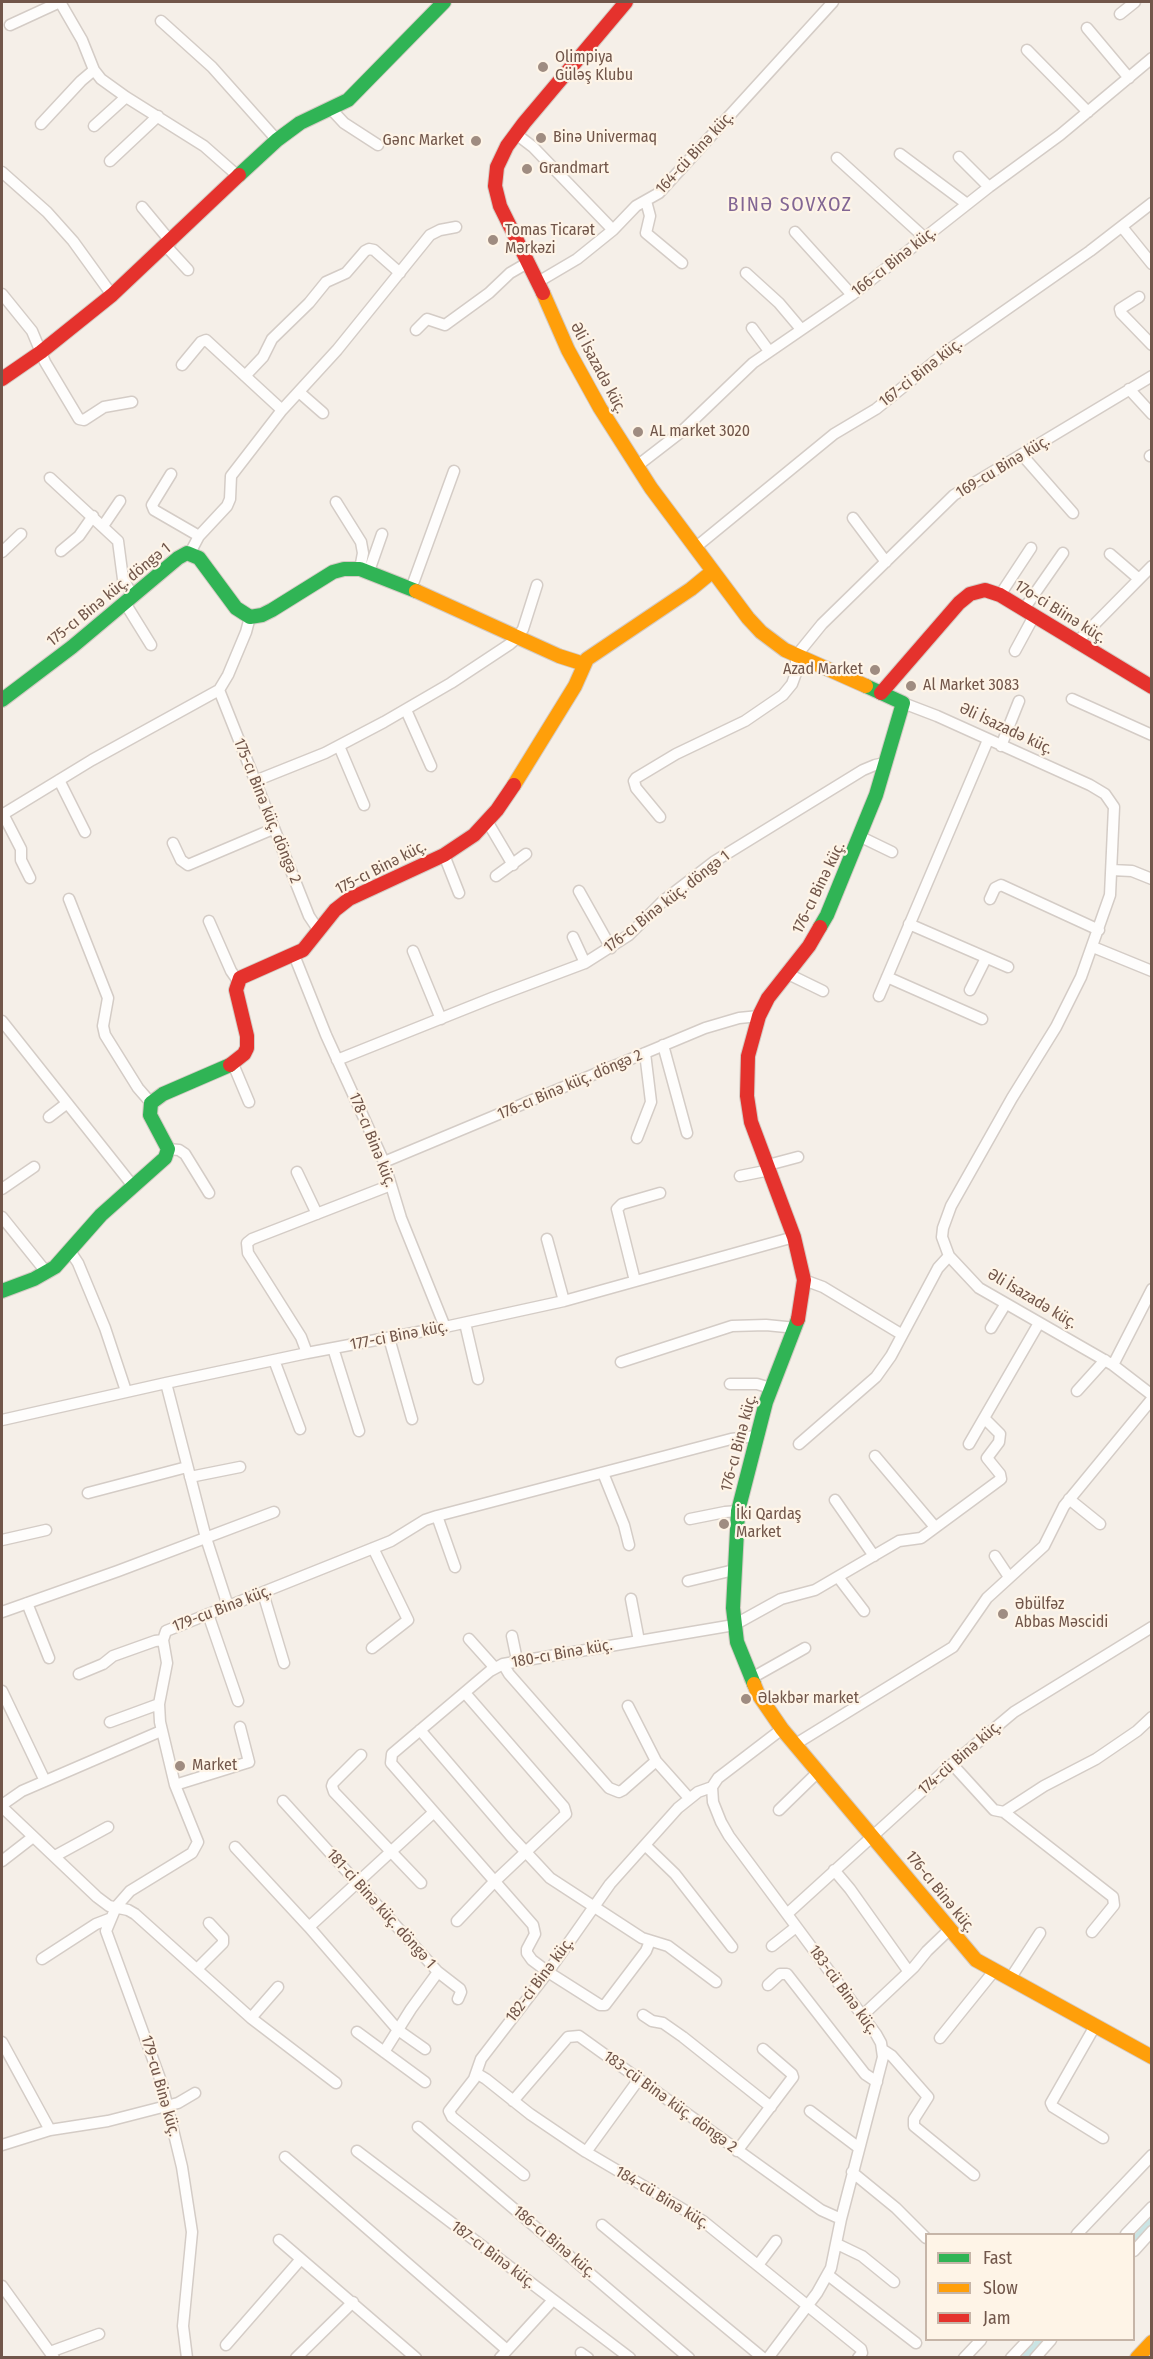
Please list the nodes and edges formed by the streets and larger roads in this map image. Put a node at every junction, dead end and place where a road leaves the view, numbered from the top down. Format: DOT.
graph roads {
  1 [pos="60,2"];
  2 [pos="626,2"];
  3 [pos="833,2"];
  4 [pos="1135,2"];
  5 [pos="437,4"];
  6 [pos="1120,14"];
  7 [pos="161,21"];
  8 [pos="10,25"];
  9 [pos="1087,28"];
  10 [pos="1026,50"];
  11 [pos="1152,58"];
  12 [pos="94,70"];
  13 [pos="1129,78"];
  14 [pos="126,97"];
  15 [pos="332,109"];
  16 [pos="1088,112"];
  17 [pos="158,116"];
  18 [pos="41,124"];
  19 [pos="94,126"];
  20 [pos="516,134"];
  21 [pos="277,140"];
  22 [pos="378,145"];
  23 [pos="900,154"];
  24 [pos="959,157"];
  25 [pos="837,158"];
  26 [pos="110,161"];
  27 [pos="2,172"];
  28 [pos="238,176"];
  29 [pos="989,187"];
  30 [pos="646,201"];
  31 [pos="1152,203"];
  32 [pos="967,204"];
  33 [pos="142,207"];
  34 [pos="456,227"];
  35 [pos="1122,227"];
  36 [pos="613,230"];
  37 [pos="795,232"];
  38 [pos="925,238"];
  39 [pos="168,244"];
  40 [pos="529,262"];
  41 [pos="682,263"];
  42 [pos="1152,264"];
  43 [pos="188,270"];
  44 [pos="400,273"];
  45 [pos="746,273"];
  46 [pos="538,282"];
  47 [pos="2,294"];
  48 [pos="112,295"];
  49 [pos="852,295"];
  50 [pos="1139,297"];
  51 [pos="752,328"];
  52 [pos="801,329"];
  53 [pos="416,330"];
  54 [pos="1152,345"];
  55 [pos="769,351"];
  56 [pos="41,352"];
  57 [pos="182,365"];
  58 [pos="245,376"];
  59 [pos="1152,376"];
  60 [pos="2,379"];
  61 [pos="1129,389"];
  62 [pos="298,392"];
  63 [pos="132,402"];
  64 [pos="282,410"];
  65 [pos="322,413"];
  66 [pos="1152,414"];
  67 [pos="1023,456"];
  68 [pos="637,466"];
  69 [pos="454,471"];
  70 [pos="171,474"];
  71 [pos="50,478"];
  72 [pos="120,501"];
  73 [pos="336,502"];
  74 [pos="1073,513"];
  75 [pos="93,516"];
  76 [pos="853,518"];
  77 [pos="103,526"];
  78 [pos="21,534"];
  79 [pos="382,534"];
  80 [pos="199,536"];
  81 [pos="696,547"];
  82 [pos="1031,548"];
  83 [pos="61,551"];
  84 [pos="2,552"];
  85 [pos="190,553"];
  86 [pos="1063,553"];
  87 [pos="1110,554"];
  88 [pos="886,562"];
  89 [pos="1152,566"];
  90 [pos="364,570"];
  91 [pos="713,571"];
  92 [pos="1139,579"];
  93 [pos="537,585"];
  94 [pos="411,590"];
  95 [pos="1000,595"];
  96 [pos="129,600"];
  97 [pos="1029,613"];
  98 [pos="250,617"];
  99 [pos="517,639"];
  100 [pos="1077,643"];
  101 [pos="151,645"];
  102 [pos="1015,651"];
  103 [pos="796,656"];
  104 [pos="584,664"];
  105 [pos="1152,687"];
  106 [pos="219,690"];
  107 [pos="881,693"];
  108 [pos="1072,699"];
  109 [pos="2,700"];
  110 [pos="1019,701"];
  111 [pos="903,703"];
  112 [pos="406,710"];
  113 [pos="1152,735"];
  114 [pos="988,740"];
  115 [pos="339,746"];
  116 [pos="1001,746"];
  117 [pos="885,764"];
  118 [pos="431,766"];
  119 [pos="59,780"];
  120 [pos="255,781"];
  121 [pos="364,805"];
  122 [pos="2,815"];
  123 [pos="660,817"];
  124 [pos="487,822"];
  125 [pos="273,829"];
  126 [pos="85,832"];
  127 [pos="861,837"];
  128 [pos="173,843"];
  129 [pos="892,852"];
  130 [pos="526,854"];
  131 [pos="444,855"];
  132 [pos="513,865"];
  133 [pos="1112,870"];
  134 [pos="496,876"];
  135 [pos="30,879"];
  136 [pos="1152,879"];
  137 [pos="579,891"];
  138 [pos="459,892"];
  139 [pos="69,899"];
  140 [pos="990,899"];
  141 [pos="209,921"];
  142 [pos="909,924"];
  143 [pos="1099,930"];
  144 [pos="319,931"];
  145 [pos="573,937"];
  146 [pos="1093,946"];
  147 [pos="611,948"];
  148 [pos="413,951"];
  149 [pos="294,955"];
  150 [pos="986,958"];
  151 [pos="585,963"];
  152 [pos="1008,967"];
  153 [pos="1152,970"];
  154 [pos="786,973"];
  155 [pos="887,977"];
  156 [pos="238,981"];
  157 [pos="970,990"];
  158 [pos="823,991"];
  159 [pos="879,996"];
  160 [pos="759,1016"];
  161 [pos="441,1019"];
  162 [pos="982,1019"];
  163 [pos="2,1021"];
  164 [pos="663,1046"];
  165 [pos="645,1053"];
  166 [pos="337,1060"];
  167 [pos="233,1064"];
  168 [pos="249,1102"];
  169 [pos="151,1103"];
  170 [pos="66,1104"];
  171 [pos="49,1117"];
  172 [pos="687,1133"];
  173 [pos="637,1138"];
  174 [pos="168,1149"];
  175 [pos="798,1157"];
  176 [pos="384,1162"];
  177 [pos="34,1167"];
  178 [pos="769,1168"];
  179 [pos="297,1172"];
  180 [pos="740,1176"];
  181 [pos="391,1185"];
  182 [pos="133,1186"];
  183 [pos="2,1189"];
  184 [pos="209,1193"];
  185 [pos="660,1194"];
  186 [pos="317,1214"];
  187 [pos="2,1217"];
  188 [pos="794,1237"];
  189 [pos="547,1239"];
  190 [pos="70,1251"];
  191 [pos="949,1256"];
  192 [pos="47,1273"];
  193 [pos="804,1280"];
  194 [pos="635,1281"];
  195 [pos="1152,1289"];
  196 [pos="2,1291"];
  197 [pos="564,1300"];
  198 [pos="1005,1305"];
  199 [pos="465,1323"];
  200 [pos="1039,1323"];
  201 [pos="445,1327"];
  202 [pos="796,1328"];
  203 [pos="991,1328"];
  204 [pos="901,1334"];
  205 [pos="389,1338"];
  206 [pos="333,1348"];
  207 [pos="307,1353"];
  208 [pos="274,1360"];
  209 [pos="621,1362"];
  210 [pos="1109,1363"];
  211 [pos="478,1379"];
  212 [pos="166,1383"];
  213 [pos="730,1384"];
  214 [pos="771,1388"];
  215 [pos="1077,1390"];
  216 [pos="126,1392"];
  217 [pos="1152,1397"];
  218 [pos="412,1419"];
  219 [pos="985,1419"];
  220 [pos="2,1420"];
  221 [pos="300,1429"];
  222 [pos="359,1431"];
  223 [pos="756,1436"];
  224 [pos="799,1444"];
  225 [pos="969,1444"];
  226 [pos="875,1456"];
  227 [pos="240,1467"];
  228 [pos="189,1472"];
  229 [pos="603,1473"];
  230 [pos="88,1493"];
  231 [pos="1069,1499"];
  232 [pos="835,1500"];
  233 [pos="738,1511"];
  234 [pos="274,1512"];
  235 [pos="437,1516"];
  236 [pos="690,1519"];
  237 [pos="1100,1524"];
  238 [pos="935,1527"];
  239 [pos="46,1530"];
  240 [pos="206,1538"];
  241 [pos="2,1540"];
  242 [pos="629,1545"];
  243 [pos="372,1548"];
  244 [pos="874,1556"];
  245 [pos="994,1556"];
  246 [pos="455,1567"];
  247 [pos="734,1570"];
  248 [pos="837,1577"];
  249 [pos="1009,1577"];
  250 [pos="688,1581"];
  251 [pos="263,1593"];
  252 [pos="631,1599"];
  253 [pos="27,1603"];
  254 [pos="228,1606"];
  255 [pos="864,1611"];
  256 [pos="2,1612"];
  257 [pos="208,1614"];
  258 [pos="734,1625"];
  259 [pos="1152,1627"];
  260 [pos="512,1636"];
  261 [pos="469,1639"];
  262 [pos="164,1640"];
  263 [pos="639,1641"];
  264 [pos="372,1648"];
  265 [pos="805,1648"];
  266 [pos="49,1658"];
  267 [pos="517,1660"];
  268 [pos="284,1663"];
  269 [pos="499,1666"];
  270 [pos="79,1674"];
  271 [pos="750,1679"];
  272 [pos="2,1691"];
  273 [pos="465,1693"];
  274 [pos="238,1701"];
  275 [pos="159,1704"];
  276 [pos="628,1706"];
  277 [pos="1152,1717"];
  278 [pos="110,1722"];
  279 [pos="240,1727"];
  280 [pos="782,1729"];
  281 [pos="420,1730"];
  282 [pos="161,1731"];
  283 [pos="794,1745"];
  284 [pos="362,1755"];
  285 [pos="656,1761"];
  286 [pos="952,1764"];
  287 [pos="818,1772"];
  288 [pos="45,1781"];
  289 [pos="175,1785"];
  290 [pos="712,1787"];
  291 [pos="689,1798"];
  292 [pos="284,1801"];
  293 [pos="2,1806"];
  294 [pos="779,1810"];
  295 [pos="1004,1812"];
  296 [pos="433,1813"];
  297 [pos="108,1827"];
  298 [pos="872,1835"];
  299 [pos="33,1837"];
  300 [pos="645,1845"];
  301 [pos="235,1847"];
  302 [pos="391,1851"];
  303 [pos="525,1852"];
  304 [pos="55,1857"];
  305 [pos="2,1861"];
  306 [pos="834,1870"];
  307 [pos="357,1882"];
  308 [pos="494,1882"];
  309 [pos="420,1883"];
  310 [pos="593,1906"];
  311 [pos="116,1907"];
  312 [pos="787,1914"];
  313 [pos="109,1919"];
  314 [pos="457,1921"];
  315 [pos="209,1923"];
  316 [pos="309,1927"];
  317 [pos="796,1927"];
  318 [pos="950,1929"];
  319 [pos="1092,1932"];
  320 [pos="1040,1934"];
  321 [pos="650,1941"];
  322 [pos="772,1946"];
  323 [pos="732,1947"];
  324 [pos="42,1959"];
  325 [pos="197,1969"];
  326 [pos="994,1971"];
  327 [pos="438,1972"];
  328 [pos="548,1972"];
  329 [pos="909,1972"];
  330 [pos="1010,1979"];
  331 [pos="716,1982"];
  332 [pos="768,1985"];
  333 [pos="278,1987"];
  334 [pos="458,1999"];
  335 [pos="643,2015"];
  336 [pos="863,2015"];
  337 [pos="251,2018"];
  338 [pos="1095,2026"];
  339 [pos="398,2030"];
  340 [pos="357,2032"];
  341 [pos="940,2038"];
  342 [pos="2,2042"];
  343 [pos="425,2049"];
  344 [pos="763,2049"];
  345 [pos="883,2050"];
  346 [pos="384,2052"];
  347 [pos="1152,2057"];
  348 [pos="476,2073"];
  349 [pos="639,2079"];
  350 [pos="425,2082"];
  351 [pos="878,2082"];
  352 [pos="336,2083"];
  353 [pos="195,2093"];
  354 [pos="513,2101"];
  355 [pos="168,2106"];
  356 [pos="771,2107"];
  357 [pos="810,2111"];
  358 [pos="418,2127"];
  359 [pos="50,2130"];
  360 [pos="1103,2138"];
  361 [pos="2,2145"];
  362 [pos="859,2148"];
  363 [pos="357,2151"];
  364 [pos="737,2151"];
  365 [pos="586,2152"];
  366 [pos="1152,2155"];
  367 [pos="285,2157"];
  368 [pos="852,2172"];
  369 [pos="524,2175"];
  370 [pos="974,2175"];
  371 [pos="1152,2207"];
  372 [pos="841,2219"];
  373 [pos="602,2225"];
  374 [pos="1152,2231"];
  375 [pos="1079,2233"];
  376 [pos="1128,2233"];
  377 [pos="925,2236"];
  378 [pos="279,2240"];
  379 [pos="776,2241"];
  380 [pos="837,2244"];
  381 [pos="1135,2250"];
  382 [pos="301,2259"];
  383 [pos="758,2265"];
  384 [pos="828,2275"];
  385 [pos="894,2282"];
  386 [pos="2,2286"];
  387 [pos="553,2300"];
  388 [pos="352,2302"];
  389 [pos="808,2305"];
  390 [pos="99,2334"];
  391 [pos="980,2341"];
  392 [pos="1027,2341"];
  393 [pos="1050,2341"];
  394 [pos="1152,2342"];
  395 [pos="916,2343"];
  396 [pos="226,2344"];
  397 [pos="503,2354"];
  398 [pos="52,2355"];
  399 [pos="411,2356"];
  400 [pos="187,2358"];
  401 [pos="296,2358"];
  402 [pos="630,2358"];
  403 [pos="689,2358"];
  404 [pos="763,2358"];
  405 [pos="768,2358"];
  406 [pos="858,2358"];
  407 [pos="964,2358"];
  408 [pos="1011,2358"];
  409 [pos="1035,2358"];
  410 [pos="1137,2358"];
  1 -- 8 [label="street"];
  1 -- 12 [label="street"];
  2 -- 20 [label="street, Əli İsazadə küç."];
  3 -- 30 [label="street, 164-cü Binə küç."];
  4 -- 6 [label="street"];
  5 -- 15 [label="street"];
  7 -- 21 [label="street"];
  9 -- 13 [label="street"];
  10 -- 16 [label="street"];
  11 -- 13 [label="street, 166-cı Binə küç."];
  12 -- 14 [label="street"];
  12 -- 18 [label="street"];
  13 -- 16 [label="street, 166-cı Binə küç."];
  14 -- 17 [label="street"];
  14 -- 19 [label="street"];
  15 -- 21 [label="street"];
  15 -- 22 [label="street"];
  16 -- 29 [label="street, 166-cı Binə küç."];
  17 -- 26 [label="street"];
  17 -- 28 [label="street"];
  20 -- 36 [label="street"];
  20 -- 40 [label="street, Əli İsazadə küç."];
  21 -- 28 [label="street"];
  23 -- 32 [label="street"];
  24 -- 29 [label="street"];
  25 -- 38 [label="street"];
  27 -- 48 [label="street"];
  28 -- 39 [label="street"];
  29 -- 32 [label="street, 166-cı Binə küç."];
  30 -- 36 [label="street, 164-cü Binə küç."];
  30 -- 41 [label="street"];
  31 -- 35 [label="street, 167-ci Binə küç."];
  32 -- 38 [label="street, 166-cı Binə küç."];
  33 -- 39 [label="street"];
  34 -- 44 [label="street"];
  35 -- 42 [label="street"];
  35 -- 81 [label="street, 167-ci Binə küç."];
  36 -- 46 [label="street, 164-cü Binə küç."];
  37 -- 49 [label="street"];
  38 -- 49 [label="street, 166-cı Binə küç."];
  39 -- 43 [label="street"];
  39 -- 48 [label="street"];
  40 -- 46 [label="street, Əli İsazadə küç."];
  40 -- 53 [label="street"];
  44 -- 58 [label="street"];
  44 -- 62 [label="street"];
  45 -- 52 [label="street"];
  46 -- 68 [label="street, Əli İsazadə küç."];
  47 -- 56 [label="street"];
  48 -- 56 [label="street"];
  49 -- 52 [label="street, 166-cı Binə küç."];
  50 -- 54 [label="street"];
  51 -- 55 [label="street"];
  52 -- 55 [label="street, 166-cı Binə küç."];
  55 -- 68 [label="street, 166-cı Binə küç."];
  56 -- 60 [label="street"];
  56 -- 63 [label="street"];
  57 -- 58 [label="street"];
  58 -- 64 [label="street"];
  59 -- 61 [label="street, 169-cu Binə küç."];
  61 -- 66 [label="street"];
  61 -- 67 [label="street, 169-cu Binə küç."];
  62 -- 64 [label="street"];
  62 -- 65 [label="street"];
  64 -- 80 [label="street"];
  67 -- 74 [label="street"];
  67 -- 88 [label="street, 169-cu Binə küç."];
  68 -- 81 [label="street, Əli İsazadə küç."];
  69 -- 94 [label="street"];
  70 -- 80 [label="street"];
  71 -- 75 [label="street"];
  72 -- 77 [label="street"];
  73 -- 90 [label="street"];
  75 -- 77 [label="street"];
  75 -- 83 [label="street"];
  76 -- 88 [label="street"];
  77 -- 96 [label="street"];
  78 -- 84 [label="street"];
  79 -- 90 [label="street"];
  80 -- 85 [label="street"];
  81 -- 91 [label="street, Əli İsazadə küç."];
  82 -- 95 [label="street"];
  85 -- 96 [label="street, 175-cı Binə küç. döngə 1"];
  85 -- 98 [label="street, 175-cı Binə küç. döngə 1"];
  86 -- 97 [label="street"];
  87 -- 92 [label="street"];
  88 -- 103 [label="street, 169-cu Binə küç."];
  89 -- 92 [label="street"];
  90 -- 94 [label="street"];
  90 -- 98 [label="street"];
  91 -- 103 [label="street, Əli İsazadə küç."];
  91 -- 104 [label="street, 175-cı Binə küç."];
  92 -- 100 [label="street"];
  93 -- 99 [label="street"];
  94 -- 99 [label="street"];
  95 -- 97 [label="street, 17o-ci Biinə küç."];
  95 -- 107 [label="street, 17o-ci Biinə küç."];
  96 -- 101 [label="street"];
  96 -- 109 [label="street, 175-cı Binə küç. döngə 1"];
  97 -- 100 [label="street, 17o-ci Biinə küç."];
  97 -- 102 [label="street"];
  98 -- 106 [label="street"];
  99 -- 104 [label="street"];
  99 -- 112 [label="street"];
  100 -- 105 [label="street, 17o-ci Biinə küç."];
  103 -- 107 [label="street, Əli İsazadə küç."];
  103 -- 123 [label="street"];
  104 -- 124 [label="street, 175-cı Binə küç."];
  106 -- 119 [label="street"];
  106 -- 120 [label="street, 175-cı Binə küç. döngə 2"];
  107 -- 111 [label="street, Əli İsazadə küç."];
  108 -- 113 [label="street"];
  110 -- 116 [label="street"];
  111 -- 114 [label="street, Əli İsazadə küç."];
  111 -- 117 [label="street, 176-cı Binə küç."];
  112 -- 115 [label="street"];
  112 -- 118 [label="street"];
  114 -- 116 [label="street, Əli İsazadə küç."];
  114 -- 142 [label="street"];
  115 -- 120 [label="street"];
  115 -- 121 [label="street"];
  116 -- 133 [label="street, Əli İsazadə küç."];
  117 -- 127 [label="street, 176-cı Binə küç."];
  117 -- 147 [label="street, 176-cı Binə küç. döngə 1"];
  119 -- 122 [label="street"];
  119 -- 126 [label="street"];
  120 -- 125 [label="street, 175-cı Binə küç. döngə 2"];
  122 -- 135 [label="street"];
  124 -- 131 [label="street, 175-cı Binə küç."];
  124 -- 132 [label="street"];
  125 -- 128 [label="street"];
  125 -- 144 [label="street, 175-cı Binə küç. döngə 2"];
  127 -- 129 [label="street"];
  127 -- 154 [label="street, 176-cı Binə küç."];
  130 -- 132 [label="street"];
  131 -- 138 [label="street"];
  131 -- 144 [label="street, 175-cı Binə küç."];
  132 -- 134 [label="street"];
  133 -- 136 [label="street"];
  133 -- 143 [label="street, Əli İsazadə küç."];
  137 -- 147 [label="street"];
  139 -- 169 [label="street"];
  140 -- 143 [label="street"];
  141 -- 156 [label="street"];
  142 -- 150 [label="street"];
  142 -- 155 [label="street"];
  143 -- 146 [label="street, Əli İsazadə küç."];
  144 -- 149 [label="street, 175-cı Binə küç."];
  145 -- 151 [label="street"];
  146 -- 153 [label="street"];
  146 -- 191 [label="street, Əli İsazadə küç."];
  147 -- 151 [label="street, 176-cı Binə küç. döngə 1"];
  148 -- 161 [label="street"];
  149 -- 156 [label="street, 175-cı Binə küç."];
  149 -- 166 [label="street, 178-cı Binə küç."];
  150 -- 152 [label="street"];
  150 -- 157 [label="street"];
  151 -- 161 [label="street, 176-cı Binə küç. döngə 1"];
  154 -- 158 [label="street"];
  154 -- 160 [label="street, 176-cı Binə küç."];
  155 -- 159 [label="street"];
  155 -- 162 [label="street"];
  156 -- 167 [label="street"];
  160 -- 164 [label="street, 176-cı Binə küç. döngə 2"];
  160 -- 178 [label="street, 176-cı Binə küç."];
  161 -- 166 [label="street, 176-cı Binə küç. döngə 1"];
  163 -- 170 [label="street"];
  164 -- 165 [label="street, 176-cı Binə küç. döngə 2"];
  164 -- 172 [label="street"];
  165 -- 173 [label="street"];
  165 -- 176 [label="street, 176-cı Binə küç. döngə 2"];
  166 -- 176 [label="street, 178-cı Binə küç."];
  167 -- 168 [label="street"];
  167 -- 169 [label="street"];
  169 -- 174 [label="street"];
  170 -- 171 [label="street"];
  170 -- 182 [label="street"];
  174 -- 182 [label="street"];
  174 -- 184 [label="street"];
  175 -- 178 [label="street"];
  176 -- 181 [label="street, 178-cı Binə küç."];
  177 -- 183 [label="street"];
  178 -- 180 [label="street"];
  178 -- 188 [label="street, 176-cı Binə küç."];
  179 -- 186 [label="street"];
  181 -- 186 [label="street"];
  181 -- 201 [label="street, 178-cı Binə küç."];
  182 -- 190 [label="street"];
  185 -- 194 [label="street"];
  186 -- 207 [label="street"];
  187 -- 192 [label="street"];
  188 -- 193 [label="street, 176-cı Binə küç."];
  188 -- 194 [label="street, 177-ci Binə küç."];
  189 -- 197 [label="street"];
  190 -- 192 [label="street"];
  190 -- 216 [label="street"];
  191 -- 198 [label="street, Əli İsazadə küç."];
  191 -- 204 [label="street"];
  192 -- 196 [label="street"];
  193 -- 202 [label="street, 176-cı Binə küç."];
  193 -- 204 [label="street"];
  194 -- 197 [label="street, 177-ci Binə küç."];
  195 -- 210 [label="street"];
  197 -- 199 [label="street, 177-ci Binə küç."];
  198 -- 200 [label="street, Əli İsazadə küç."];
  198 -- 203 [label="street"];
  199 -- 201 [label="street, 177-ci Binə küç."];
  199 -- 211 [label="street"];
  200 -- 210 [label="street, Əli İsazadə küç."];
  200 -- 219 [label="street"];
  201 -- 205 [label="street, 177-ci Binə küç."];
  202 -- 209 [label="street"];
  202 -- 214 [label="street, 176-cı Binə küç."];
  204 -- 224 [label="street"];
  205 -- 206 [label="street, 177-ci Binə küç."];
  205 -- 218 [label="street"];
  206 -- 207 [label="street, 177-ci Binə küç."];
  206 -- 222 [label="street"];
  207 -- 208 [label="street, 177-ci Binə küç."];
  208 -- 212 [label="street, 177-ci Binə küç."];
  208 -- 221 [label="street"];
  210 -- 215 [label="street"];
  210 -- 217 [label="street, Əli İsazadə küç."];
  212 -- 216 [label="street, 177-ci Binə küç."];
  212 -- 228 [label="street"];
  213 -- 214 [label="street"];
  214 -- 223 [label="street, 176-cı Binə küç."];
  216 -- 220 [label="street, 177-ci Binə küç."];
  217 -- 231 [label="street"];
  219 -- 225 [label="street"];
  219 -- 238 [label="street, 180-cı Binə küç."];
  223 -- 229 [label="street, 179-cu Binə küç."];
  223 -- 233 [label="street, 176-cı Binə küç."];
  226 -- 238 [label="street"];
  227 -- 228 [label="street"];
  228 -- 230 [label="street"];
  228 -- 240 [label="street"];
  229 -- 235 [label="street, 179-cu Binə küç."];
  229 -- 242 [label="street"];
  231 -- 237 [label="street"];
  231 -- 249 [label="street"];
  232 -- 244 [label="street"];
  233 -- 236 [label="street"];
  233 -- 247 [label="street, 176-cı Binə küç."];
  234 -- 240 [label="street"];
  235 -- 243 [label="street, 179-cu Binə küç."];
  235 -- 246 [label="street"];
  238 -- 244 [label="street, 180-cı Binə küç."];
  239 -- 241 [label="street"];
  240 -- 253 [label="street"];
  240 -- 254 [label="street"];
  243 -- 251 [label="street, 179-cu Binə küç."];
  243 -- 264 [label="street"];
  244 -- 248 [label="street, 180-cı Binə küç."];
  245 -- 249 [label="street"];
  247 -- 250 [label="street"];
  247 -- 258 [label="street, 176-cı Binə küç."];
  248 -- 255 [label="street"];
  248 -- 258 [label="street, 180-cı Binə küç."];
  249 -- 283 [label="street"];
  251 -- 254 [label="street, 179-cu Binə küç."];
  251 -- 268 [label="street"];
  252 -- 263 [label="street"];
  253 -- 256 [label="street"];
  253 -- 266 [label="street"];
  254 -- 257 [label="street, 179-cu Binə küç."];
  257 -- 262 [label="street, 179-cu Binə küç."];
  257 -- 274 [label="street"];
  258 -- 263 [label="street, 180-cı Binə küç."];
  258 -- 271 [label="street, 176-cı Binə küç."];
  259 -- 286 [label="street, 174-cü Binə küç."];
  260 -- 267 [label="street"];
  261 -- 269 [label="street"];
  262 -- 270 [label="street"];
  262 -- 275 [label="street, 179-cu Binə küç."];
  263 -- 267 [label="street, 180-cı Binə küç."];
  265 -- 271 [label="street"];
  267 -- 269 [label="street, 180-cı Binə küç."];
  269 -- 273 [label="street, 180-cı Binə küç."];
  269 -- 285 [label="street"];
  271 -- 280 [label="street, 176-cı Binə küç."];
  272 -- 288 [label="street"];
  273 -- 281 [label="street, 180-cı Binə küç."];
  273 -- 303 [label="street"];
  275 -- 278 [label="street"];
  275 -- 282 [label="street, 179-cu Binə küç."];
  276 -- 285 [label="street"];
  277 -- 295 [label="street"];
  279 -- 289 [label="street"];
  280 -- 283 [label="street, 176-cı Binə küç."];
  280 -- 290 [label="street"];
  281 -- 296 [label="street, 180-cı Binə küç."];
  281 -- 303 [label="street"];
  282 -- 288 [label="street"];
  282 -- 289 [label="street, 179-cu Binə küç."];
  283 -- 287 [label="street, 176-cı Binə küç."];
  284 -- 302 [label="street"];
  285 -- 291 [label="street"];
  286 -- 295 [label="street"];
  286 -- 298 [label="street, 174-cü Binə küç."];
  287 -- 294 [label="street"];
  287 -- 298 [label="street, 176-cı Binə küç."];
  288 -- 293 [label="street"];
  289 -- 311 [label="street, 179-cu Binə küç."];
  290 -- 291 [label="street, 182-ci Binə küç."];
  290 -- 312 [label="street, 183-cü Binə küç."];
  291 -- 300 [label="street, 182-ci Binə küç."];
  292 -- 307 [label="street, 181-ci Binə küç. döngə 1"];
  293 -- 299 [label="street"];
  295 -- 319 [label="street"];
  296 -- 302 [label="street"];
  296 -- 308 [label="street, 180-cı Binə küç."];
  297 -- 304 [label="street"];
  298 -- 306 [label="street, 174-cü Binə küç."];
  298 -- 318 [label="street, 176-cı Binə küç."];
  299 -- 304 [label="street"];
  299 -- 305 [label="street"];
  300 -- 310 [label="street, 182-ci Binə küç."];
  300 -- 323 [label="street"];
  301 -- 316 [label="street"];
  302 -- 307 [label="street"];
  302 -- 309 [label="street"];
  303 -- 308 [label="street"];
  303 -- 310 [label="street"];
  304 -- 311 [label="street"];
  306 -- 312 [label="street, 174-cü Binə küç."];
  306 -- 329 [label="street"];
  307 -- 316 [label="street"];
  307 -- 327 [label="street, 181-ci Binə küç. döngə 1"];
  308 -- 314 [label="street"];
  308 -- 328 [label="street, 180-cı Binə küç."];
  310 -- 321 [label="street"];
  310 -- 328 [label="street, 182-ci Binə küç."];
  311 -- 313 [label="street, 179-cu Binə küç."];
  311 -- 325 [label="street"];
  312 -- 317 [label="street, 183-cü Binə küç."];
  313 -- 324 [label="street"];
  313 -- 355 [label="street, 179-cu Binə küç."];
  315 -- 325 [label="street"];
  316 -- 339 [label="street"];
  317 -- 322 [label="street"];
  317 -- 336 [label="street, 183-cü Binə küç."];
  318 -- 326 [label="street, 176-cı Binə küç."];
  318 -- 329 [label="street"];
  320 -- 330 [label="street"];
  321 -- 328 [label="street, 180-cı Binə küç."];
  321 -- 331 [label="street"];
  325 -- 337 [label="street"];
  326 -- 330 [label="street, 176-cı Binə küç."];
  326 -- 341 [label="street"];
  327 -- 334 [label="street"];
  327 -- 339 [label="street, 181-ci Binə küç. döngə 1"];
  328 -- 348 [label="street, 182-ci Binə küç."];
  329 -- 336 [label="street"];
  330 -- 338 [label="street, 176-cı Binə küç."];
  332 -- 351 [label="street"];
  333 -- 337 [label="street"];
  335 -- 356 [label="street"];
  336 -- 345 [label="street, 183-cü Binə küç."];
  337 -- 352 [label="street"];
  338 -- 347 [label="street, 176-cı Binə küç."];
  338 -- 360 [label="street"];
  339 -- 343 [label="street"];
  339 -- 346 [label="street, 181-ci Binə küç. döngə 1"];
  340 -- 346 [label="street"];
  342 -- 359 [label="street"];
  344 -- 356 [label="street"];
  345 -- 351 [label="street, 183-cü Binə küç."];
  345 -- 370 [label="street"];
  346 -- 350 [label="street"];
  348 -- 354 [label="street, 184-cü Binə küç."];
  348 -- 369 [label="street, 182-ci Binə küç."];
  349 -- 354 [label="street, 183-cü Binə küç. döngə 2"];
  349 -- 364 [label="street, 183-cü Binə küç. döngə 2"];
  349 -- 365 [label="street"];
  351 -- 362 [label="street, 183-cü Binə küç."];
  353 -- 355 [label="street"];
  354 -- 365 [label="street, 184-cü Binə küç."];
  355 -- 359 [label="street"];
  355 -- 400 [label="street, 179-cu Binə küç."];
  356 -- 364 [label="street"];
  357 -- 362 [label="street"];
  358 -- 403 [label="street, 186-cı Binə küç."];
  359 -- 361 [label="street"];
  362 -- 368 [label="street, 183-cü Binə küç."];
  363 -- 387 [label="street, 187-cı Binə küç."];
  364 -- 372 [label="street, 183-cü Binə küç. döngə 2"];
  365 -- 383 [label="street, 184-cü Binə küç."];
  366 -- 375 [label="street"];
  367 -- 397 [label="street"];
  368 -- 372 [label="street, 183-cü Binə küç."];
  368 -- 377 [label="street"];
  371 -- 376 [label="street"];
  372 -- 380 [label="street, 183-cü Binə küç."];
  373 -- 404 [label="street"];
  374 -- 381 [label="street"];
  378 -- 382 [label="street"];
  379 -- 383 [label="street"];
  380 -- 384 [label="street, 183-cü Binə küç."];
  380 -- 385 [label="street"];
  382 -- 388 [label="street"];
  382 -- 396 [label="street"];
  383 -- 389 [label="street, 184-cü Binə küç."];
  384 -- 389 [label="street, 183-cü Binə küç."];
  384 -- 395 [label="street"];
  386 -- 398 [label="street"];
  387 -- 397 [label="street"];
  387 -- 402 [label="street, 187-cı Binə küç."];
  388 -- 399 [label="street"];
  388 -- 401 [label="street"];
  389 -- 405 [label="street, 183-cü Binə küç."];
  389 -- 406 [label="street, 184-cü Binə küç."];
  390 -- 398 [label="street"];
  391 -- 407 [label="street"];
  392 -- 408 [label="street"];
  393 -- 409 [label="street"];
  394 -- 410 [label="street"];
}
